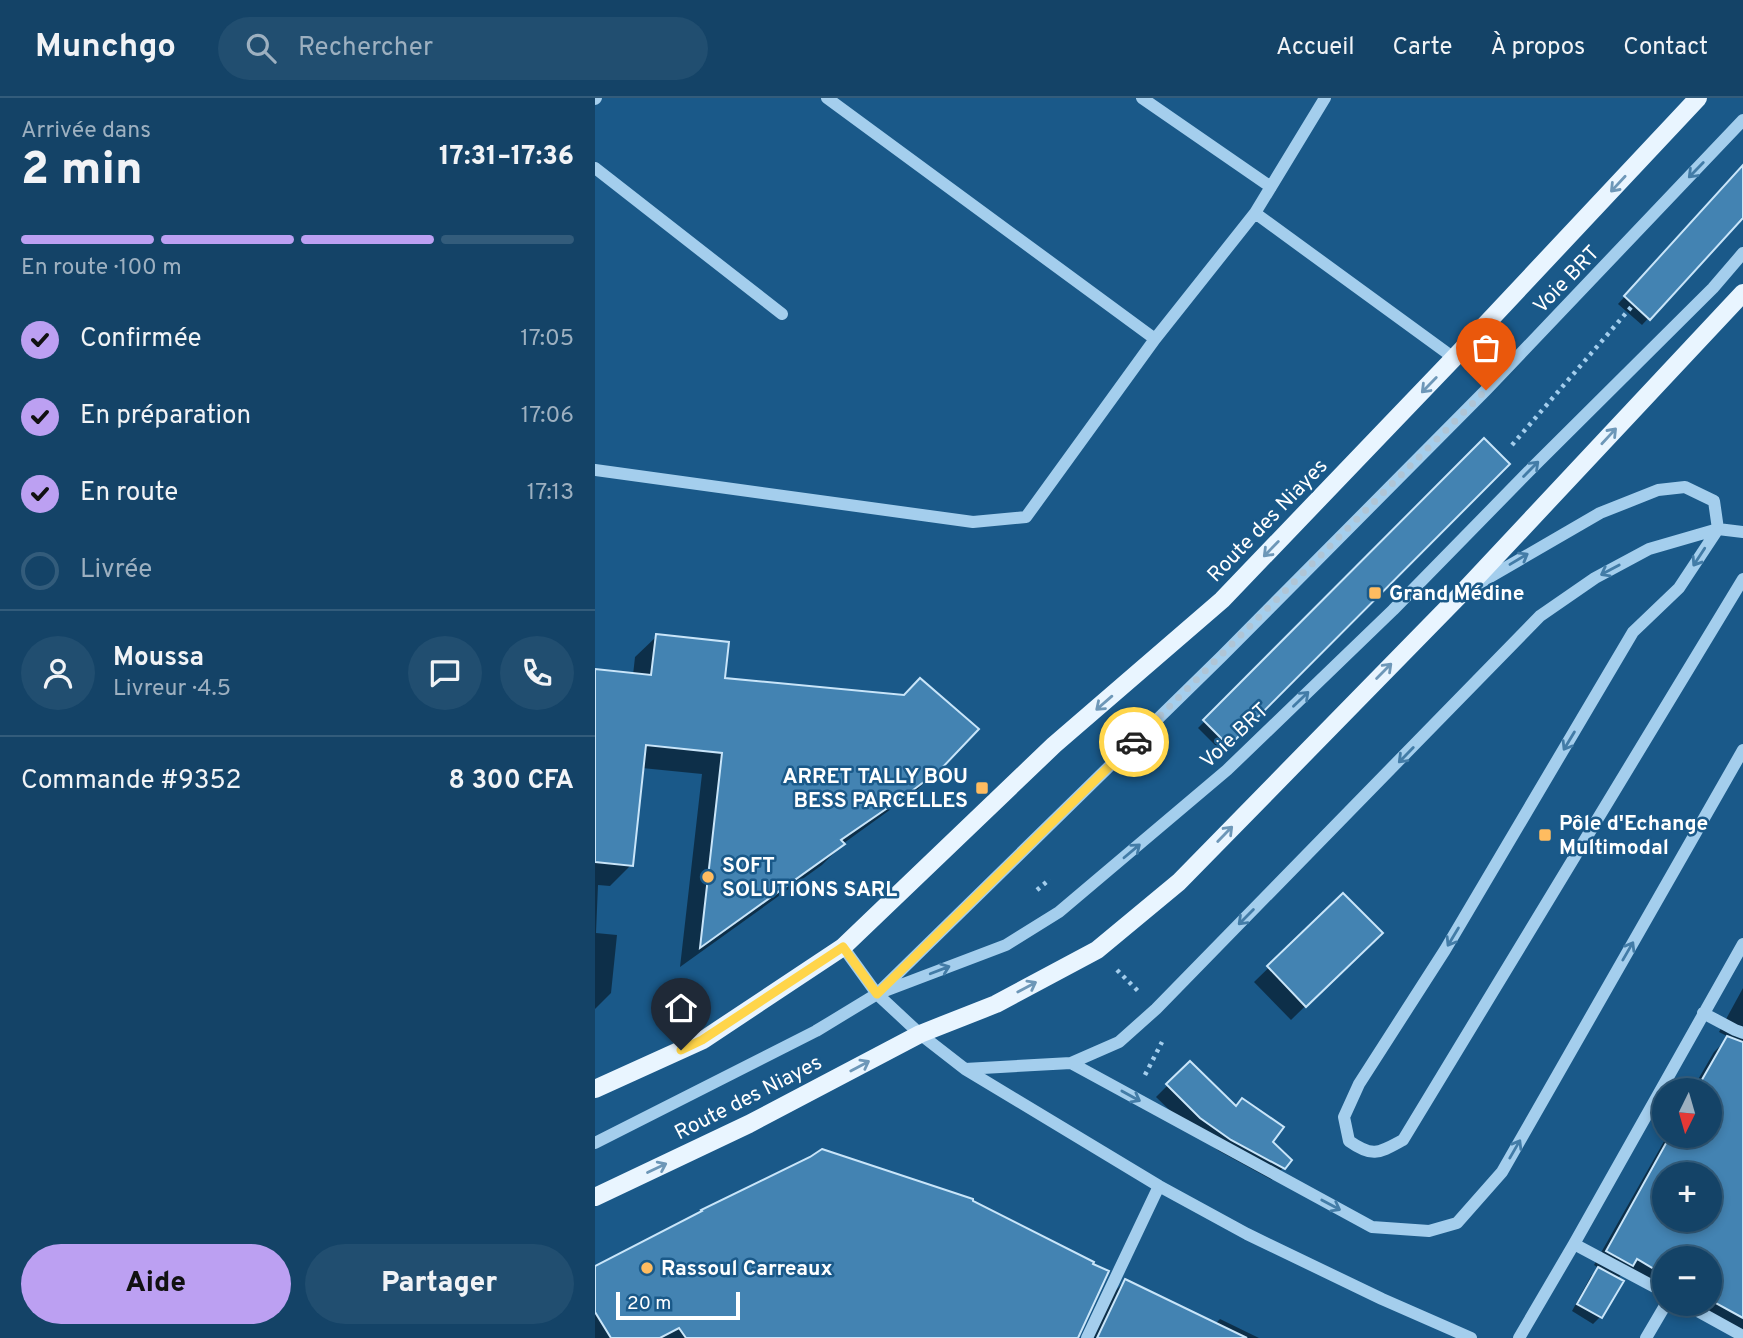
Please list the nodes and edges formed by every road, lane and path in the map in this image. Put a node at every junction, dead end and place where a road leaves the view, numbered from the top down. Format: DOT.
graph roads {
  1 [pos="827,98"];
  2 [pos="1142,98"];
  3 [pos="1325,98"];
  4 [pos="1698,98"];
  5 [pos="1743,120"];
  6 [pos="595,168"];
  7 [pos="1271,187"];
  8 [pos="1255,213"];
  9 [pos="1743,253"];
  10 [pos="1743,293"];
  11 [pos="1633,305"];
  12 [pos="782,314"];
  13 [pos="1155,339"];
  14 [pos="1454,358"];
  15 [pos="1511,446"];
  16 [pos="595,470"];
  17 [pos="1718,529"];
  18 [pos="1743,532"];
  19 [pos="1743,579"];
  20 [pos="1461,594"];
  21 [pos="1743,750"];
  22 [pos="1743,944"];
  23 [pos="843,947"];
  24 [pos="877,994"];
  25 [pos="1703,1013"];
  26 [pos="1743,1033"];
  27 [pos="920,1034"];
  28 [pos="1071,1063"];
  29 [pos="965,1069"];
  30 [pos="595,1089"];
  31 [pos="595,1143"];
  32 [pos="1159,1186"];
  33 [pos="595,1197"];
  34 [pos="1574,1244"];
  35 [pos="1652,1286"];
  36 [pos="1659,1316"];
  37 [pos="1707,1316"];
  38 [pos="1743,1336"];
  39 [pos="1087,1338"];
  40 [pos="1471,1338"];
  41 [pos="1519,1338"];
  42 [pos="1647,1338"];
  1 -- 13 [label="street"];
  2 -- 7 [label="street"];
  3 -- 7 [label="street"];
  4 -- 14 [label="main road, Route des Niayes, one-way"];
  5 -- 24 [label="street, Voie BRT, one-way"];
  6 -- 12 [label="street"];
  7 -- 8 [label="street"];
  8 -- 13 [label="street"];
  8 -- 14 [label="street"];
  24 -- 9 [label="street, Voie BRT, one-way"];
  20 -- 10 [label="main road, Route des Niayes, one-way"];
  11 -- 15 [label="path"];
  13 -- 16 [label="street"];
  14 -- 23 [label="main road, Route des Niayes, one-way"];
  17 -- 18 [label="street"];
  17 -- 19 [label="street, one-way"];
  20 -- 17 [label="street, one-way"];
  17 -- 28 [label="street, one-way"];
  27 -- 20 [label="main road, Route des Niayes, one-way"];
  28 -- 21 [label="street, one-way"];
  22 -- 25 [label="street"];
  23 -- 24 [label="street"];
  23 -- 30 [label="main road, Route des Niayes"];
  24 -- 27 [label="street"];
  24 -- 31 [label="street, Voie BRT"];
  25 -- 26 [label="street"];
  25 -- 34 [label="street"];
  27 -- 29 [label="street"];
  33 -- 27 [label="main road, Route des Niayes, one-way"];
  28 -- 29 [label="street"];
  29 -- 32 [label="street"];
  32 -- 39 [label="street"];
  32 -- 40 [label="street"];
  34 -- 35 [label="street"];
  34 -- 41 [label="street"];
  36 -- 42 [label="street"];
  37 -- 38 [label="street"];
}
